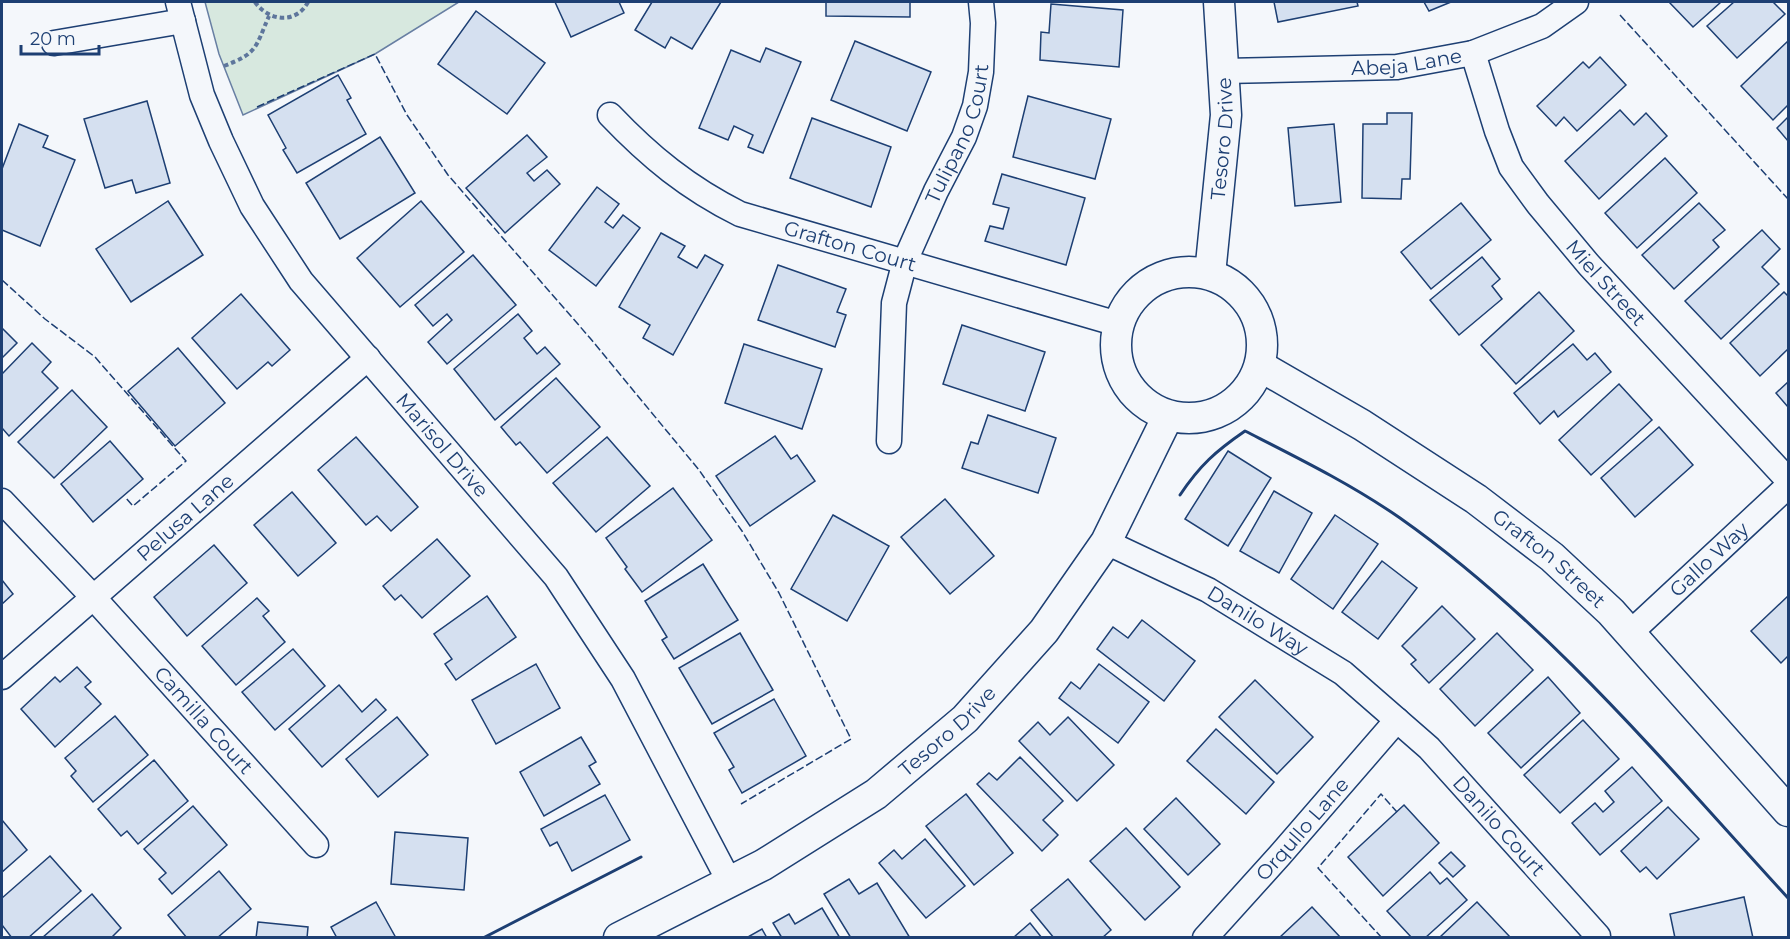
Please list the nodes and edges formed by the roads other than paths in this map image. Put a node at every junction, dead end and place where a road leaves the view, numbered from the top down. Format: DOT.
graph roads {
  1 [pos="981,2"];
  2 [pos="1219,2"];
  3 [pos="1576,2"];
  4 [pos="180,11"];
  5 [pos="54,43"];
  6 [pos="1473,53"];
  7 [pos="1224,71"];
  8 [pos="610,115"];
  9 [pos="905,261"];
  10 [pos="1210,274"];
  11 [pos="1118,324"];
  12 [pos="368,358"];
  13 [pos="1260,366"];
  14 [pos="1168,416"];
  15 [pos="889,441"];
  16 [pos="1788,480"];
  17 [pos="1788,486"];
  18 [pos="2,501"];
  19 [pos="1106,542"];
  20 [pos="93,597"];
  21 [pos="1630,633"];
  22 [pos="2,677"];
  23 [pos="1397,720"];
  24 [pos="1788,811"];
  25 [pos="316,845"];
  26 [pos="729,881"];
  27 [pos="1598,936"];
  28 [pos="619,938"];
  29 [pos="1205,938"];
  1 -- 9 [label="street, Tulipano Court"];
  2 -- 7 [label="street, Tesoro Drive"];
  3 -- 6 [label="street, Abeja Lane"];
  4 -- 5 [label="street"];
  4 -- 12 [label="street, Marisol Drive"];
  6 -- 7 [label="street, Abeja Lane"];
  6 -- 16 [label="street, Miel Street"];
  7 -- 10 [label="street, Tesoro Drive"];
  8 -- 9 [label="street, Grafton Court"];
  9 -- 11 [label="street, Grafton Court"];
  9 -- 15 [label="street, Tulipano Court"];
  10 -- 11 [label="street"];
  10 -- 13 [label="street"];
  11 -- 14 [label="street"];
  12 -- 20 [label="street, Pelusa Lane"];
  12 -- 26 [label="street, Marisol Drive"];
  13 -- 14 [label="street"];
  13 -- 21 [label="street, Grafton Street"];
  14 -- 19 [label="street, Tesoro Drive"];
  17 -- 21 [label="street, Gallo Way"];
  18 -- 20 [label="street, Camilla Court"];
  19 -- 23 [label="street, Danilo Way"];
  19 -- 26 [label="street, Tesoro Drive"];
  20 -- 22 [label="street, Pelusa Lane"];
  20 -- 25 [label="street, Camilla Court"];
  21 -- 24 [label="street, Grafton Street"];
  23 -- 27 [label="street, Danilo Court"];
  23 -- 29 [label="street, Orqullo Lane"];
  26 -- 28 [label="street, Tesoro Drive"];
}
